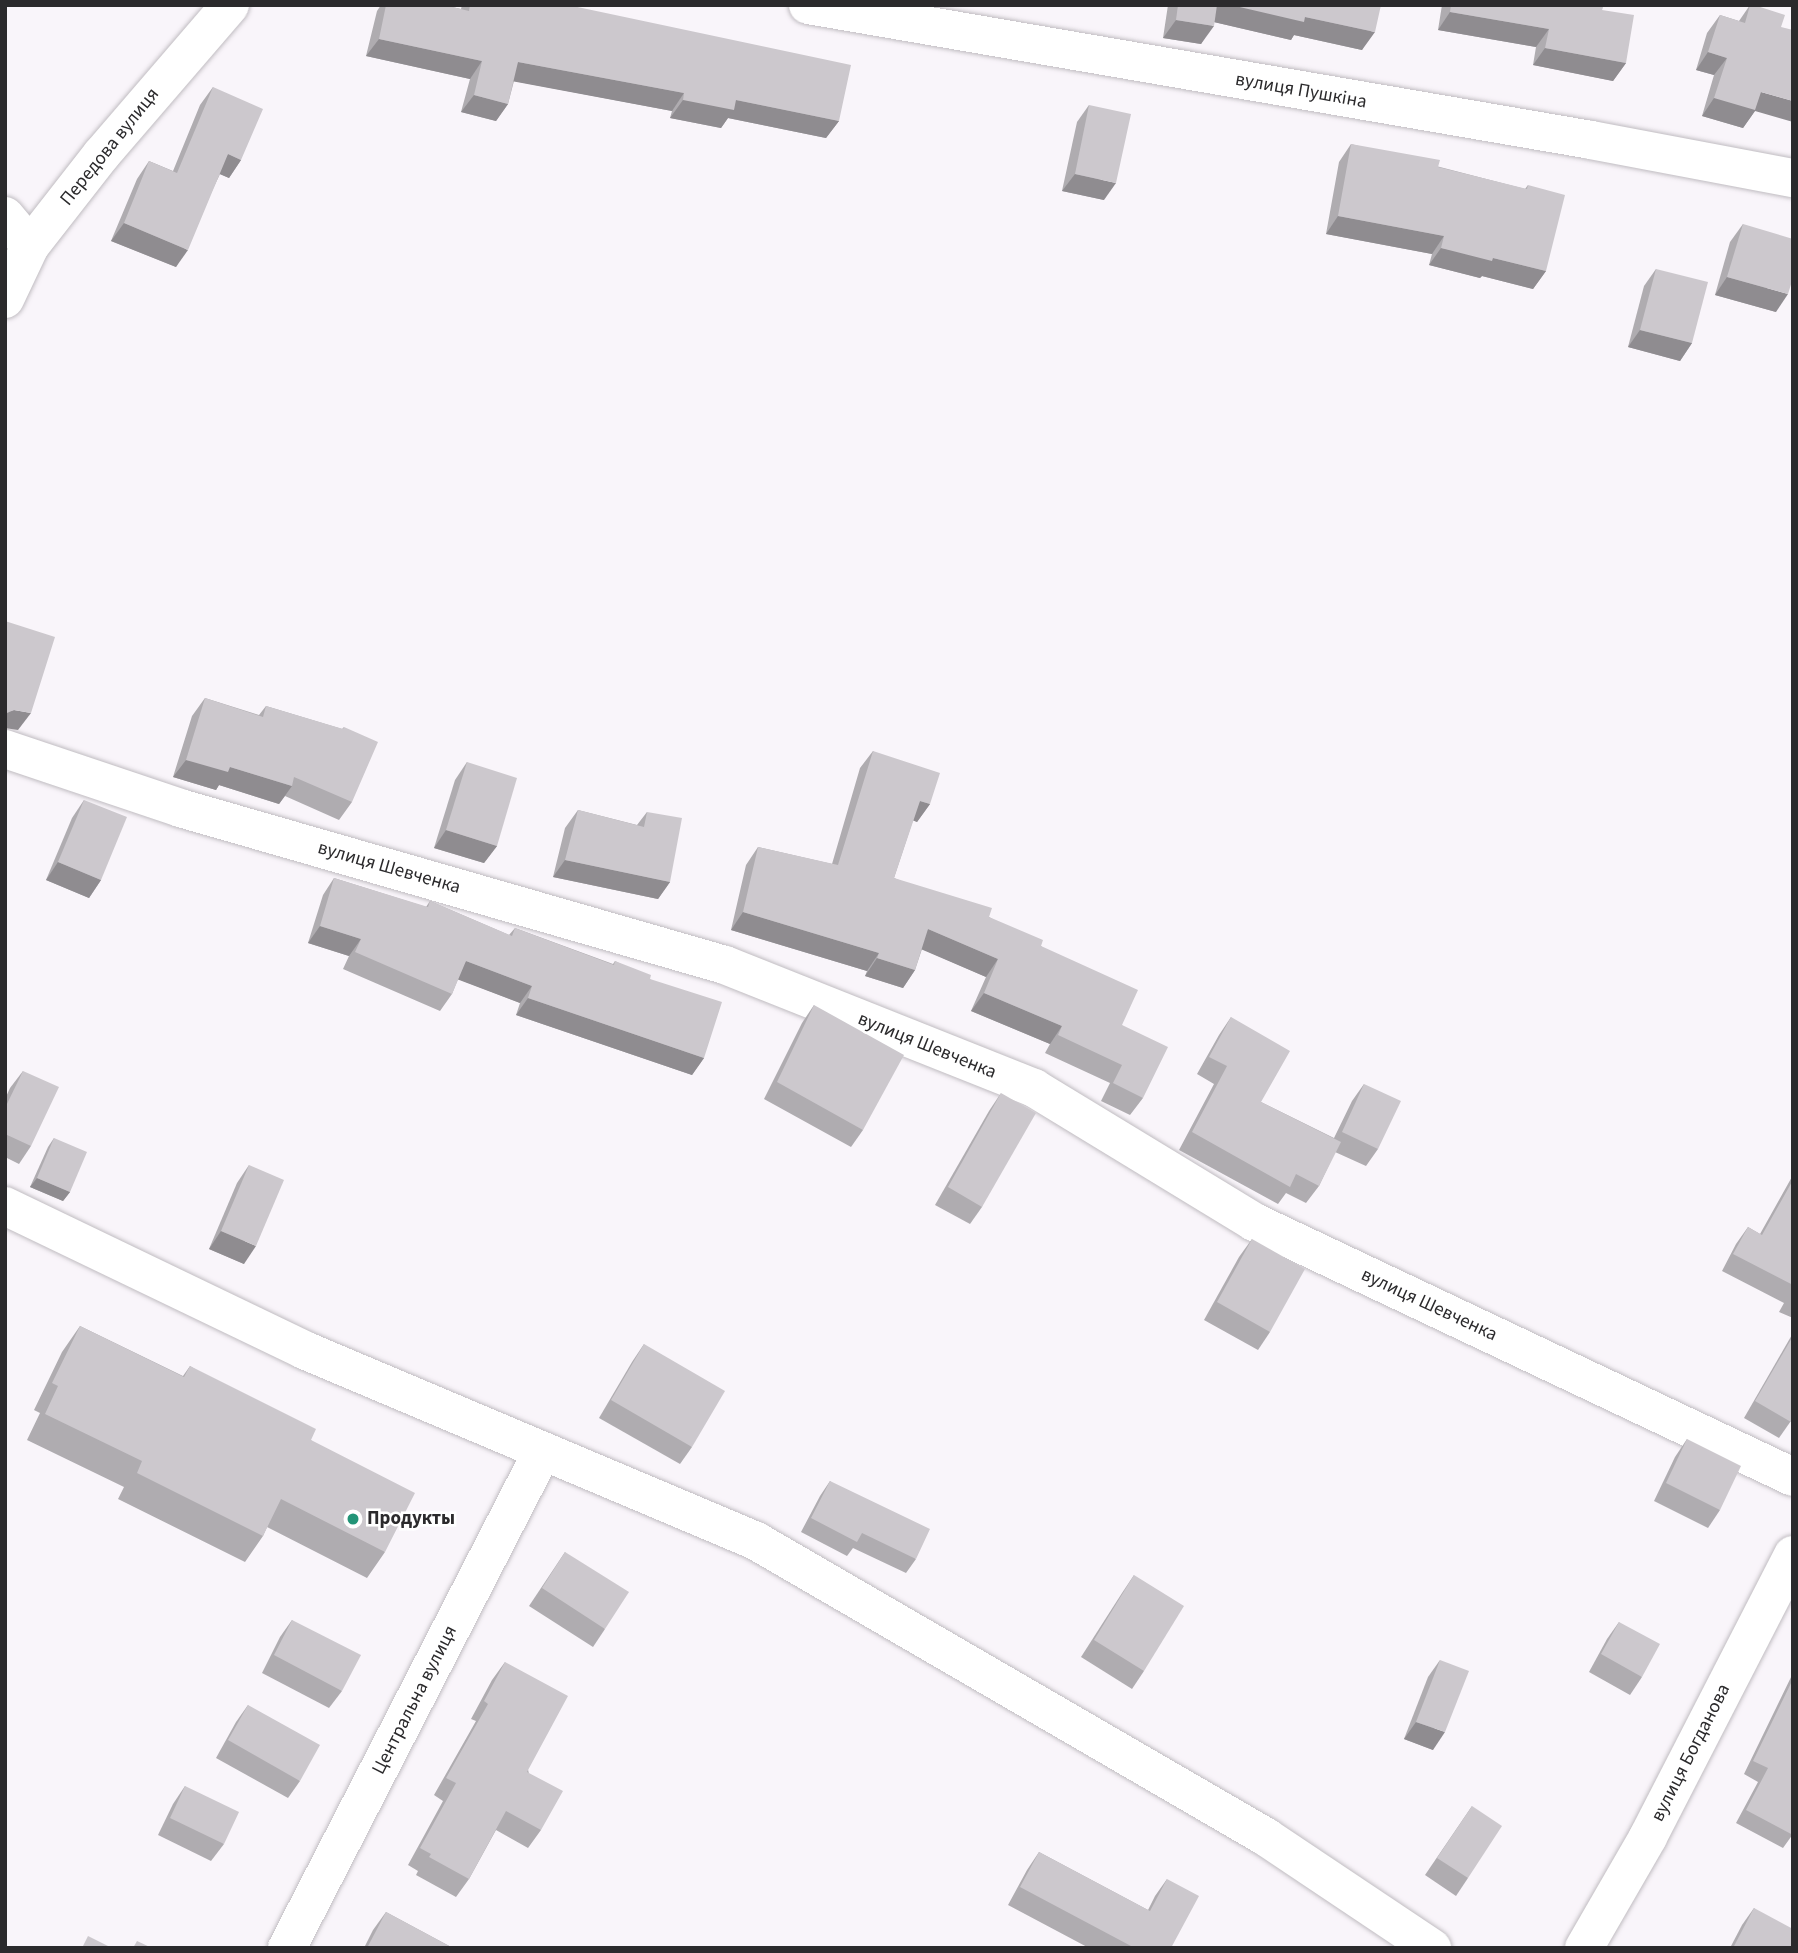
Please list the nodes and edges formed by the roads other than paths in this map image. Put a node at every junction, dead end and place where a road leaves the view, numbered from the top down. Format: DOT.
graph roads {
  1 [pos="230,5"];
  2 [pos="808,5"];
  3 [pos="1793,178"];
  4 [pos="5,216"];
  5 [pos="30,246"];
  6 [pos="5,299"];
  7 [pos="5,749"];
  8 [pos="5,1206"];
  9 [pos="542,1452"];
  10 [pos="1793,1476"];
  11 [pos="1793,1555"];
  12 [pos="287,1948"];
  13 [pos="1432,1948"];
  14 [pos="1584,1948"];
  1 -- 5 [label="street, Передова вулиця"];
  2 -- 3 [label="street, вулиця Пушкіна"];
  4 -- 5 [label="street"];
  5 -- 6 [label="street, Передова вулиця"];
  7 -- 10 [label="street, вулиця Шевченка"];
  8 -- 9 [label="street"];
  9 -- 12 [label="street, Центральна вулиця"];
  9 -- 13 [label="street"];
  11 -- 14 [label="street, вулиця Богданова"];
}
